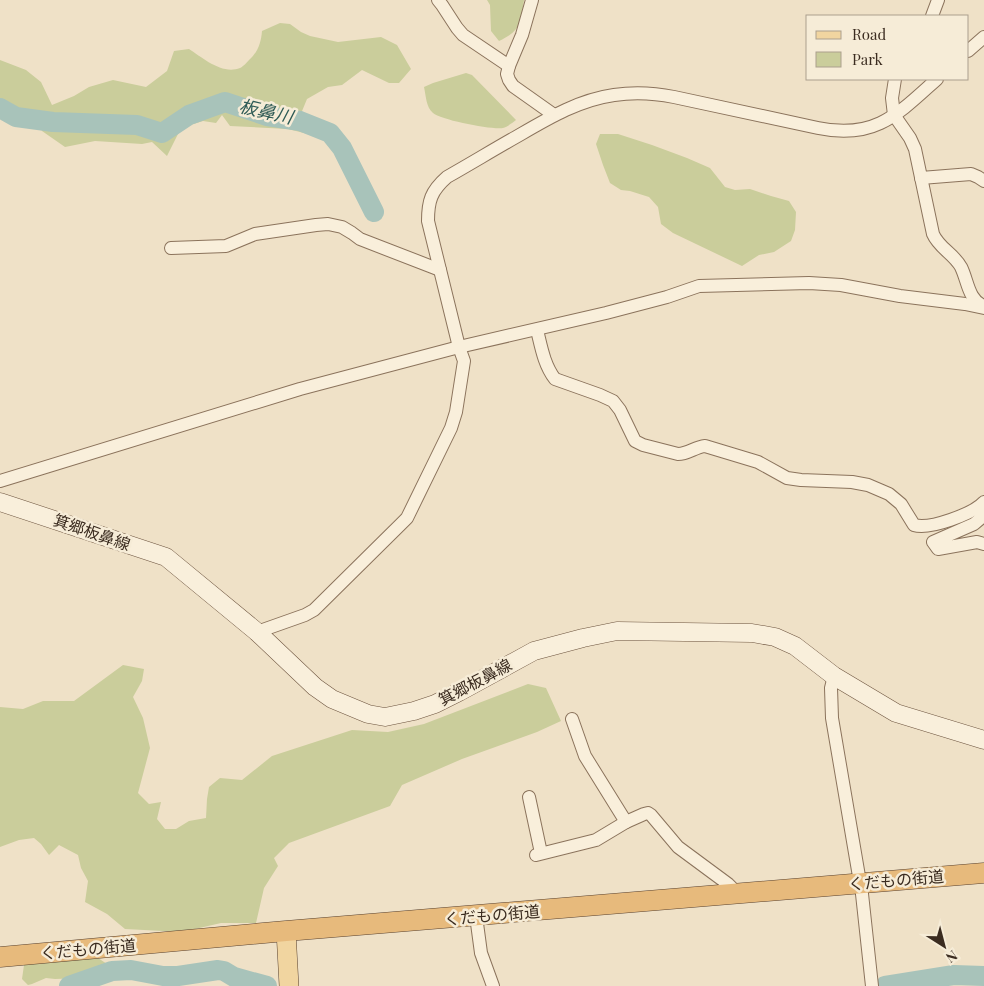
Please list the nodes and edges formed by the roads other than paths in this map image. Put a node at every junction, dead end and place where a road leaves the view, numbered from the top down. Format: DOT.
graph roads {
  1 [pos="438,0"];
  2 [pos="532,0"];
  3 [pos="938,0"];
  4 [pos="932,15"];
  5 [pos="984,37"];
  6 [pos="969,50"];
  7 [pos="509,66"];
  8 [pos="895,80"];
  9 [pos="936,80"];
  10 [pos="554,115"];
  11 [pos="894,115"];
  12 [pos="921,178"];
  13 [pos="984,181"];
  14 [pos="171,248"];
  15 [pos="440,270"];
  16 [pos="984,307"];
  17 [pos="537,330"];
  18 [pos="459,347"];
  19 [pos="0,482"];
  20 [pos="0,502"];
  21 [pos="982,504"];
  22 [pos="984,544"];
  23 [pos="257,632"];
  24 [pos="834,676"];
  25 [pos="572,719"];
  26 [pos="984,740"];
  27 [pos="529,797"];
  28 [pos="626,822"];
  29 [pos="984,873"];
  30 [pos="860,883"];
  31 [pos="735,894"];
  32 [pos="476,916"];
  33 [pos="286,931"];
  34 [pos="0,957"];
  35 [pos="872,984"];
  36 [pos="289,986"];
  37 [pos="493,986"];
  1 -- 7 [label="street"];
  2 -- 7 [label="street"];
  3 -- 4 [label="street"];
  5 -- 6 [label="street"];
  7 -- 10 [label="street"];
  8 -- 11 [label="street"];
  9 -- 11 [label="street"];
  10 -- 11 [label="street"];
  10 -- 15 [label="street"];
  11 -- 12 [label="street"];
  12 -- 13 [label="street"];
  12 -- 16 [label="street"];
  14 -- 15 [label="street"];
  15 -- 18 [label="street"];
  16 -- 17 [label="street"];
  17 -- 18 [label="street"];
  17 -- 21 [label="street"];
  18 -- 19 [label="street"];
  18 -- 23 [label="street"];
  20 -- 23 [label="main road, 箕郷板鼻線"];
  21 -- 22 [label="street"];
  23 -- 24 [label="main road, 箕郷板鼻線"];
  24 -- 26 [label="main road, 箕郷板鼻線"];
  24 -- 30 [label="street"];
  25 -- 28 [label="street"];
  27 -- 28 [label="street"];
  28 -- 31 [label="street"];
  29 -- 30 [label="highway, くだもの街道"];
  30 -- 31 [label="highway, くだもの街道"];
  30 -- 35 [label="street"];
  31 -- 32 [label="highway, くだもの街道"];
  32 -- 33 [label="highway, くだもの街道"];
  32 -- 37 [label="street"];
  33 -- 34 [label="highway, くだもの街道"];
  33 -- 36 [label="main road"];
}
